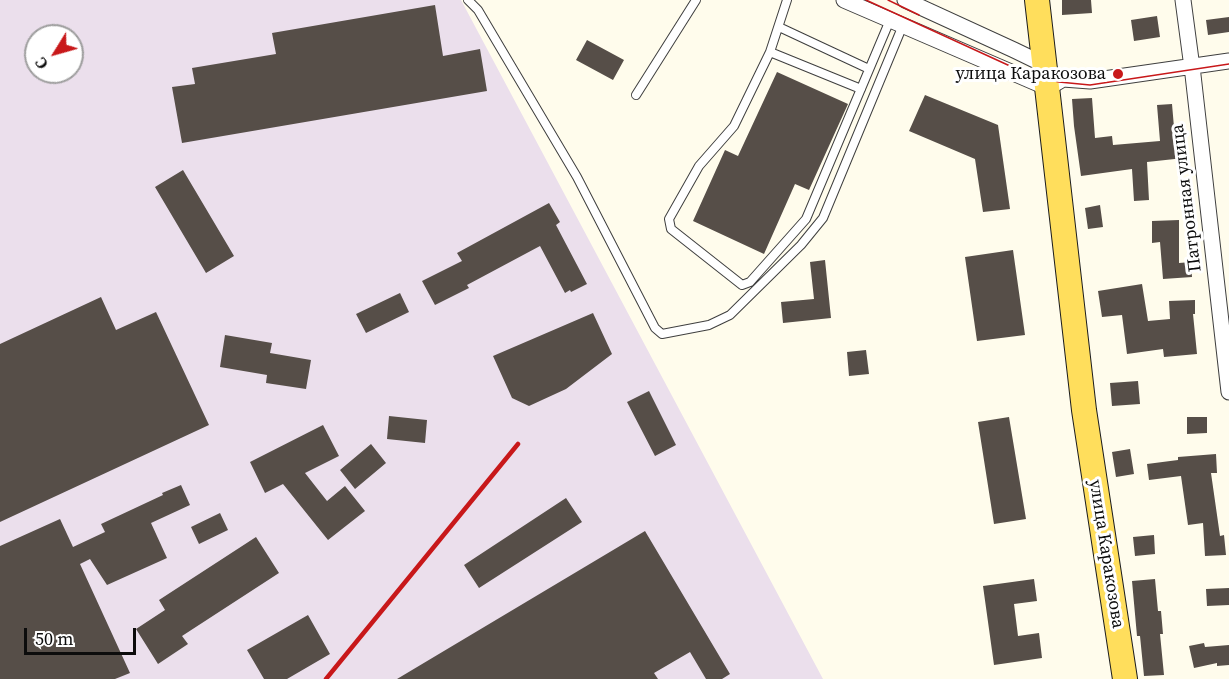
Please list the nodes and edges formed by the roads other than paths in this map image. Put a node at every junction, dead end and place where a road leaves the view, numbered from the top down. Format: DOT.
graph roads {
  1 [pos="468,0"];
  2 [pos="696,0"];
  3 [pos="787,0"];
  4 [pos="844,0"];
  5 [pos="906,0"];
  6 [pos="1037,0"];
  7 [pos="1183,0"];
  8 [pos="896,23"];
  9 [pos="778,27"];
  10 [pos="770,52"];
  11 [pos="1229,61"];
  12 [pos="1191,66"];
  13 [pos="869,69"];
  14 [pos="1052,77"];
  15 [pos="861,89"];
  16 [pos="636,95"];
  17 [pos="1229,392"];
  18 [pos="1125,679"];
  1 -- 8 [label="lane"];
  2 -- 16 [label="lane"];
  3 -- 9 [label="lane"];
  4 -- 8 [label="street"];
  5 -- 14 [label="street"];
  6 -- 14 [label="main road, улица Каракозова"];
  7 -- 12 [label="street, Патронная улица"];
  8 -- 13 [label="lane"];
  8 -- 14 [label="street"];
  9 -- 10 [label="lane"];
  9 -- 13 [label="lane"];
  10 -- 15 [label="lane"];
  10 -- 15 [label="lane"];
  11 -- 12 [label="street"];
  12 -- 14 [label="street"];
  12 -- 17 [label="street, Патронная улица"];
  13 -- 15 [label="lane"];
  14 -- 18 [label="main road, улица Каракозова"];
}
